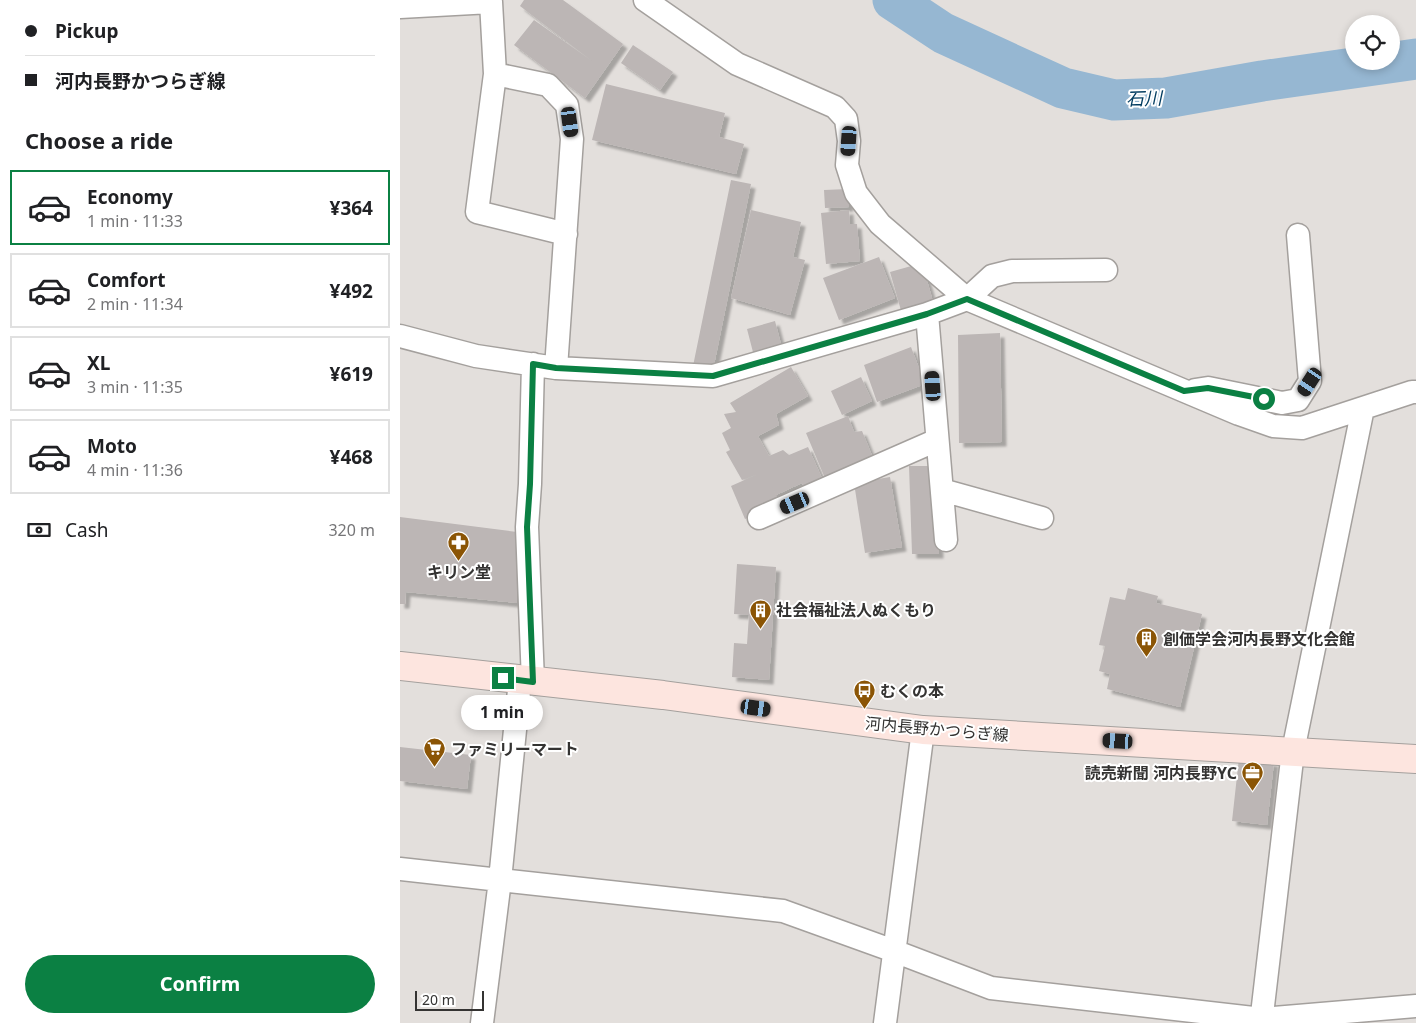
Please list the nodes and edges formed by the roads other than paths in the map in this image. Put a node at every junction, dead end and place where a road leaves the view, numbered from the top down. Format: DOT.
graph roads {
  1 [pos="645,0"];
  2 [pos="400,7"];
  3 [pos="494,74"];
  4 [pos="566,234"];
  5 [pos="1298,235"];
  6 [pos="1106,270"];
  7 [pos="967,299"];
  8 [pos="927,314"];
  9 [pos="400,336"];
  10 [pos="533,364"];
  11 [pos="556,368"];
  12 [pos="1184,391"];
  13 [pos="1416,392"];
  14 [pos="1363,408"];
  15 [pos="937,440"];
  16 [pos="942,490"];
  17 [pos="759,518"];
  18 [pos="1042,518"];
  19 [pos="946,540"];
  20 [pos="400,666"];
  21 [pos="526,681"];
  22 [pos="923,730"];
  23 [pos="1293,751"];
  24 [pos="1416,759"];
  25 [pos="400,869"];
  26 [pos="500,880"];
  27 [pos="894,951"];
  28 [pos="1416,1006"];
  29 [pos="1261,1021"];
  30 [pos="482,1023"];
  31 [pos="885,1023"];
  1 -- 7 [label="street"];
  2 -- 3 [label="street"];
  3 -- 4 [label="street"];
  3 -- 4 [label="street"];
  4 -- 11 [label="street"];
  5 -- 12 [label="street"];
  6 -- 7 [label="street"];
  7 -- 8 [label="street"];
  7 -- 12 [label="street"];
  8 -- 11 [label="street"];
  8 -- 15 [label="street"];
  9 -- 10 [label="street"];
  10 -- 11 [label="street"];
  10 -- 21 [label="street"];
  12 -- 14 [label="street"];
  13 -- 14 [label="street"];
  14 -- 23 [label="street"];
  15 -- 16 [label="street"];
  15 -- 17 [label="street"];
  16 -- 18 [label="street"];
  16 -- 19 [label="street"];
  20 -- 21 [label="main road, 河内長野かつらぎ線"];
  21 -- 22 [label="main road, 河内長野かつらぎ線"];
  21 -- 26 [label="street"];
  22 -- 23 [label="main road, 河内長野かつらぎ線"];
  22 -- 27 [label="street"];
  23 -- 24 [label="main road, 河内長野かつらぎ線"];
  23 -- 29 [label="street"];
  25 -- 26 [label="street"];
  26 -- 27 [label="street"];
  26 -- 30 [label="street"];
  27 -- 29 [label="street"];
  27 -- 31 [label="street"];
  28 -- 29 [label="street"];
}
